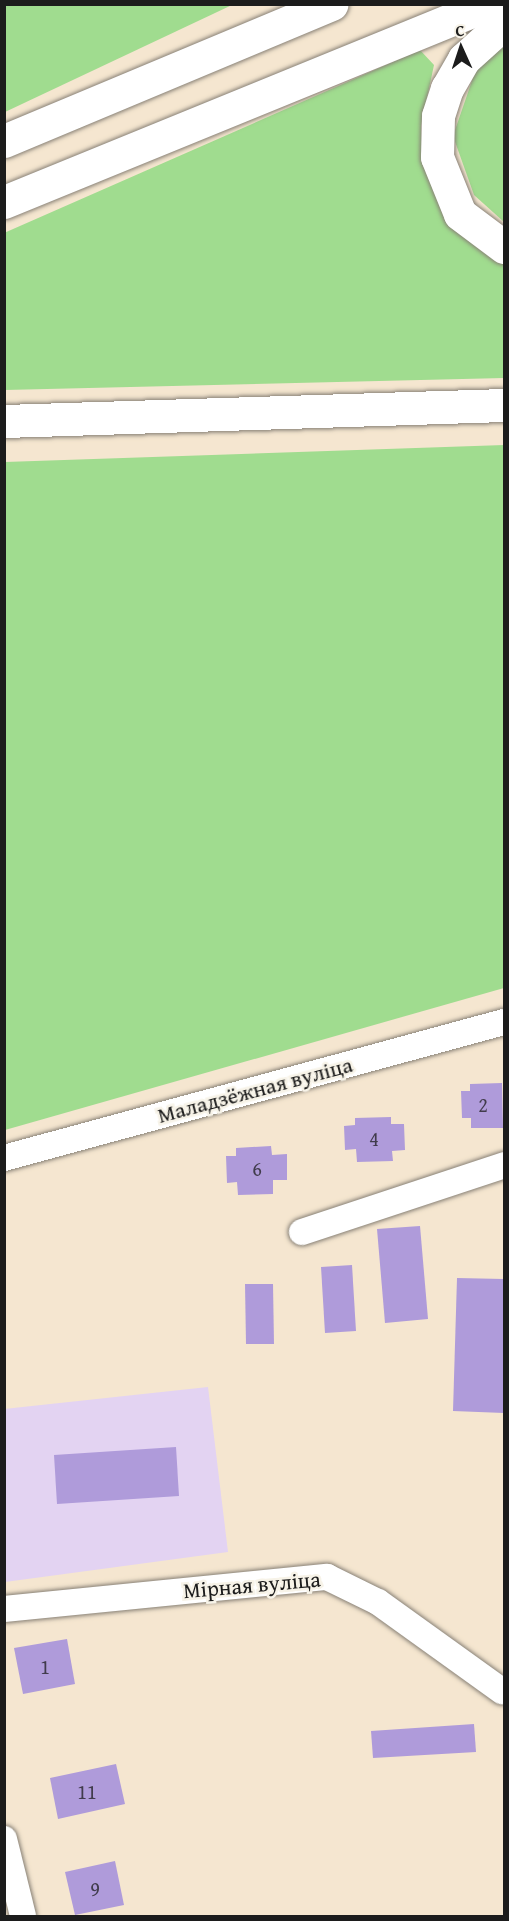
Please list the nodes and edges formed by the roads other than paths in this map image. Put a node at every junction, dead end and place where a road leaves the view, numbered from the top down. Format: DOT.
graph roads {
  1 [pos="331,4"];
  2 [pos="489,4"];
  3 [pos="504,23"];
  4 [pos="4,141"];
  5 [pos="4,202"];
  6 [pos="504,247"];
  7 [pos="504,405"];
  8 [pos="4,421"];
  9 [pos="504,1022"];
  10 [pos="4,1158"];
  11 [pos="504,1165"];
  12 [pos="302,1232"];
  13 [pos="4,1609"];
  14 [pos="502,1691"];
  15 [pos="4,1839"];
  16 [pos="23,1917"];
  1 -- 4 [label="highway"];
  2 -- 5 [label="highway"];
  3 -- 6 [label="highway"];
  7 -- 8 [label="highway"];
  9 -- 10 [label="street, Маладзёжная вуліца"];
  11 -- 12 [label="street"];
  13 -- 14 [label="street, Мірная вуліца"];
  15 -- 16 [label="street"];
}
